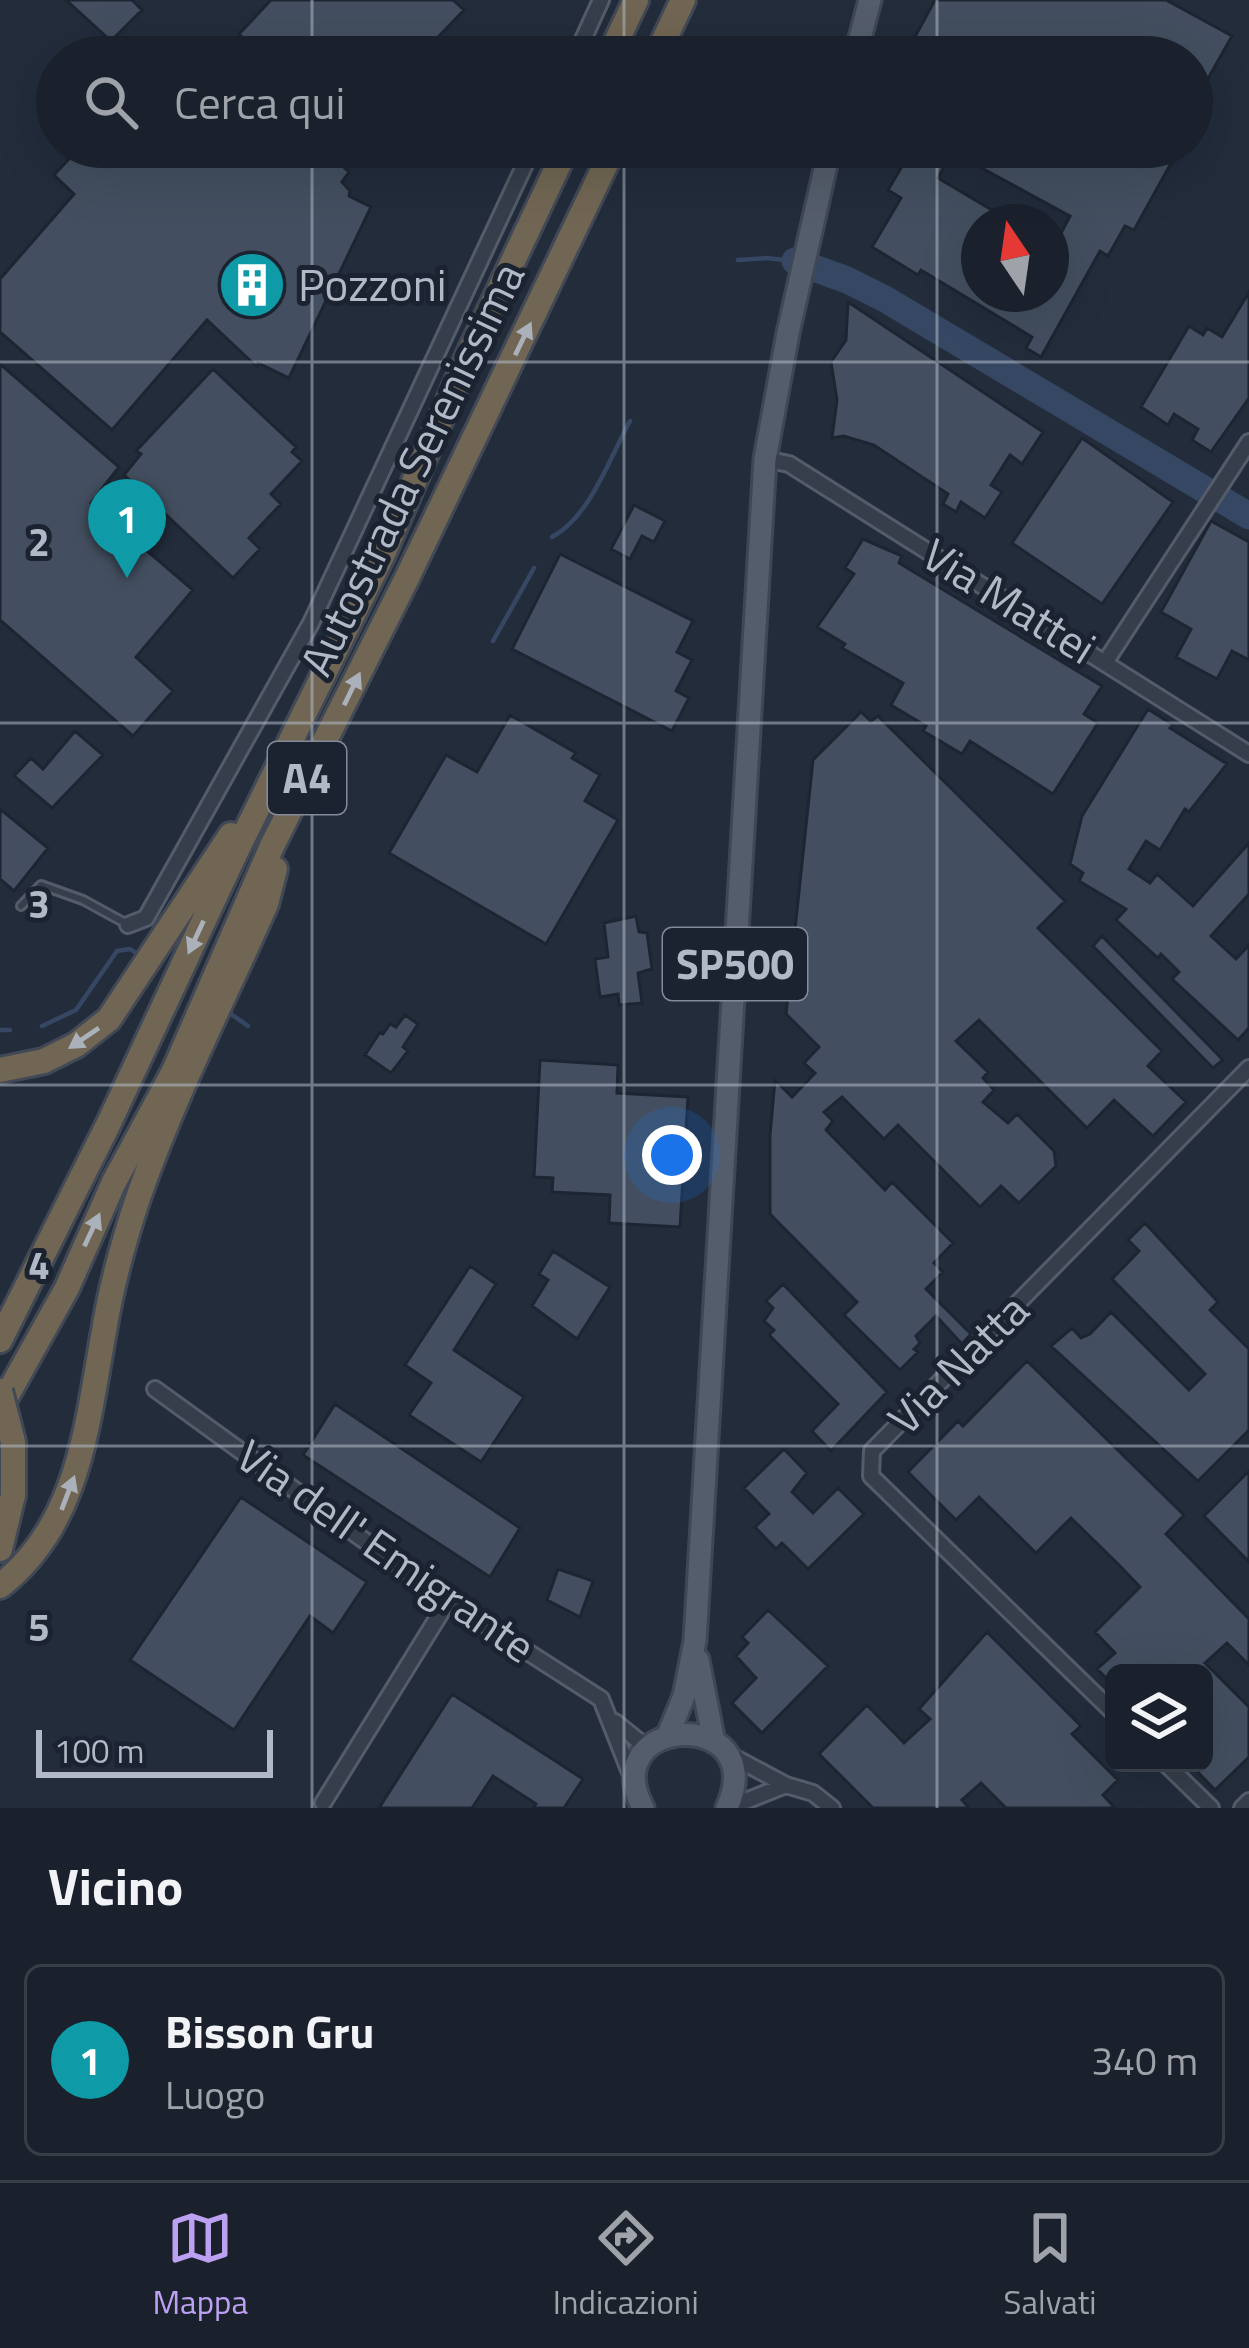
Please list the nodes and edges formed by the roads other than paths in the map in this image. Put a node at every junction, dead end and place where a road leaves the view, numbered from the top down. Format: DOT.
graph roads {
  1 [pos="601,0"];
  2 [pos="635,0"];
  3 [pos="683,0"];
  4 [pos="870,0"];
  5 [pos="585,36"];
  6 [pos="619,36"];
  7 [pos="666,36"];
  8 [pos="861,36"];
  9 [pos="523,168"];
  10 [pos="557,168"];
  11 [pos="604,168"];
  12 [pos="825,168"];
  13 [pos="1249,442"];
  14 [pos="765,459"];
  15 [pos="1106,661"];
  16 [pos="1249,754"];
  17 [pos="274,774"];
  18 [pos="293,806"];
  19 [pos="21,906"];
  20 [pos="128,925"];
  21 [pos="1249,1068"];
  22 [pos="0,1070"];
  23 [pos="0,1340"];
  24 [pos="155,1389"];
  25 [pos="0,1391"];
  26 [pos="0,1408"];
  27 [pos="0,1549"];
  28 [pos="0,1586"];
  29 [pos="448,1600"];
  30 [pos="695,1641"];
  31 [pos="1105,1704"];
  32 [pos="611,1719"];
  33 [pos="660,1740"];
  34 [pos="720,1748"];
  35 [pos="1174,1772"];
  36 [pos="786,1785"];
  37 [pos="639,1798"];
  38 [pos="1249,1801"];
  39 [pos="323,1803"];
  40 [pos="727,1808"];
  41 [pos="832,1808"];
  42 [pos="1211,1808"];
  43 [pos="1242,1808"];
  1 -- 5 [label="street"];
  2 -- 6 [label="highway"];
  3 -- 7 [label="highway"];
  4 -- 8 [label="main road"];
  9 -- 20 [label="street"];
  10 -- 17 [label="highway, Autostrada Serenissima / A4"];
  18 -- 11 [label="highway, Autostrada Serenissima / A4, one-way"];
  12 -- 14 [label="main road, SP500"];
  13 -- 15 [label="street"];
  14 -- 15 [label="street, Via Mattei"];
  14 -- 30 [label="main road, SP500"];
  15 -- 16 [label="street, Via Mattei"];
  17 -- 22 [label="highway, one-way"];
  17 -- 23 [label="highway, Autostrada Serenissima / A4, one-way"];
  26 -- 18 [label="highway, Autostrada Serenissima / A4, one-way"];
  28 -- 18 [label="highway, one-way"];
  19 -- 20 [label="lane"];
  21 -- 31 [label="street, Via Natta"];
  24 -- 29 [label="street, Via dell' Emigrante"];
  25 -- 27 [label="highway, bridge"];
  29 -- 32 [label="street, Via dell' Emigrante"];
  29 -- 39 [label="street"];
  30 -- 33 [label="main road, SP500"];
  30 -- 34 [label="main road, SP500"];
  32 -- 33 [label="street, Via dell' Emigrante"];
  32 -- 37 [label="street, Via dell' Emigrante"];
  33 -- 34 [label="main road"];
  33 -- 37 [label="main road, SP500"];
  34 -- 36 [label="street"];
  34 -- 40 [label="main road, SP500"];
  35 -- 42 [label="street"];
  36 -- 40 [label="street"];
  36 -- 41 [label="street"];
  38 -- 43 [label="street"];
}
